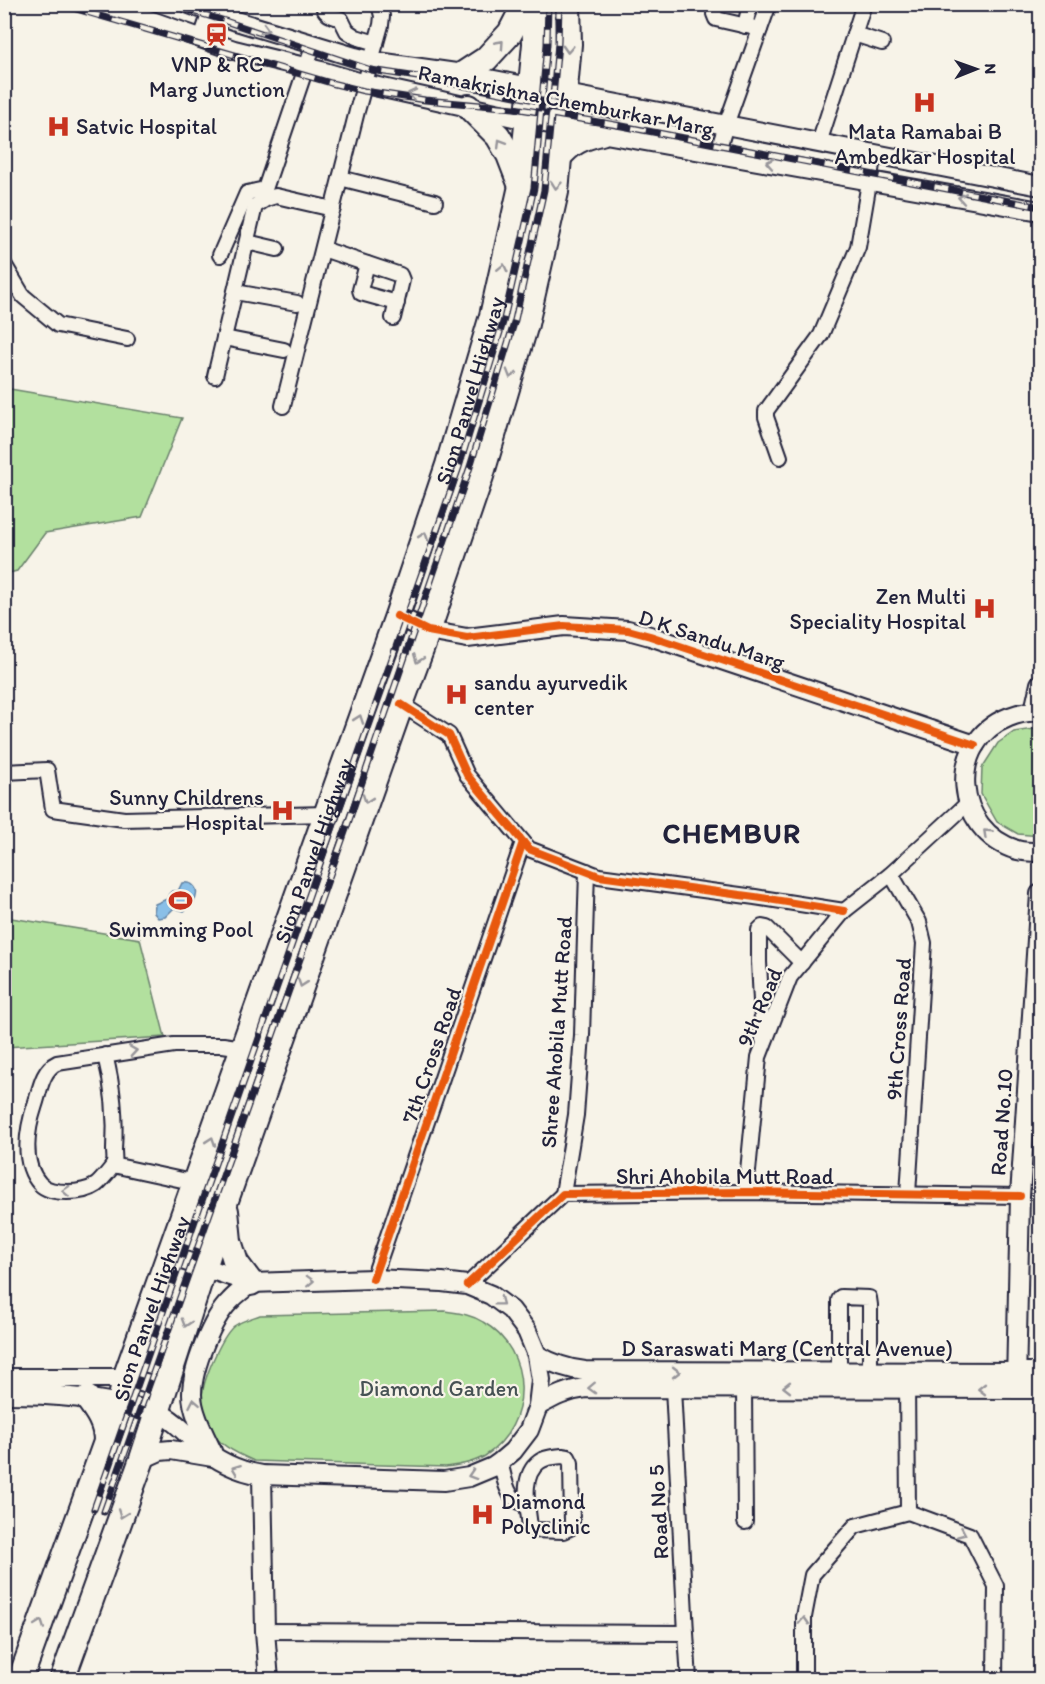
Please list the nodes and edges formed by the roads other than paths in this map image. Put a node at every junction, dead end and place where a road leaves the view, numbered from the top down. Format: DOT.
graph roads {
  1 [pos="90,4"];
  2 [pos="189,4"];
  3 [pos="322,4"];
  4 [pos="379,4"];
  5 [pos="525,4"];
  6 [pos="534,4"];
  7 [pos="568,4"];
  8 [pos="716,4"];
  9 [pos="750,4"];
  10 [pos="769,4"];
  11 [pos="864,4"];
  12 [pos="118,7"];
  13 [pos="210,12"];
  14 [pos="745,26"];
  15 [pos="760,29"];
  16 [pos="854,34"];
  17 [pos="201,38"];
  18 [pos="376,43"];
  19 [pos="882,43"];
  20 [pos="314,44"];
  21 [pos="371,61"];
  22 [pos="307,68"];
  23 [pos="463,74"];
  24 [pos="365,84"];
  25 [pos="531,87"];
  26 [pos="564,93"];
  27 [pos="469,107"];
  28 [pos="527,120"];
  29 [pos="726,125"];
  30 [pos="561,126"];
  31 [pos="601,133"];
  32 [pos="819,143"];
  33 [pos="874,153"];
  34 [pos="717,154"];
  35 [pos="559,157"];
  36 [pos="340,178"];
  37 [pos="999,178"];
  38 [pos="869,181"];
  39 [pos="521,186"];
  40 [pos="1041,186"];
  41 [pos="435,202"];
  42 [pos="994,203"];
  43 [pos="333,209"];
  44 [pos="1041,212"];
  45 [pos="247,242"];
  46 [pos="277,249"];
  47 [pos="323,249"];
  48 [pos="220,255"];
  49 [pos="4,264"];
  50 [pos="367,264"];
  51 [pos="235,292"];
  52 [pos="297,303"];
  53 [pos="398,303"];
  54 [pos="393,318"];
  55 [pos="224,338"];
  56 [pos="127,339"];
  57 [pos="284,350"];
  58 [pos="215,376"];
  59 [pos="284,406"];
  60 [pos="780,457"];
  61 [pos="397,616"];
  62 [pos="428,631"];
  63 [pos="1041,684"];
  64 [pos="401,704"];
  65 [pos="1037,712"];
  66 [pos="975,745"];
  67 [pos="4,772"];
  68 [pos="968,803"];
  69 [pos="326,814"];
  70 [pos="524,842"];
  71 [pos="1041,852"];
  72 [pos="587,871"];
  73 [pos="891,874"];
  74 [pos="1041,894"];
  75 [pos="844,911"];
  76 [pos="802,963"];
  77 [pos="764,1044"];
  78 [pos="243,1048"];
  79 [pos="105,1055"];
  80 [pos="114,1165"];
  81 [pos="196,1184"];
  82 [pos="746,1192"];
  83 [pos="563,1194"];
  84 [pos="908,1194"];
  85 [pos="1020,1196"];
  86 [pos="225,1203"];
  87 [pos="170,1256"];
  88 [pos="203,1267"];
  89 [pos="373,1279"];
  90 [pos="251,1283"];
  91 [pos="467,1285"];
  92 [pos="537,1354"];
  93 [pos="839,1372"];
  94 [pos="870,1372"];
  95 [pos="1041,1372"];
  96 [pos="4,1378"];
  97 [pos="126,1378"];
  98 [pos="907,1380"];
  99 [pos="1016,1380"];
  100 [pos="31,1386"];
  101 [pos="744,1387"];
  102 [pos="64,1388"];
  103 [pos="165,1388"];
  104 [pos="672,1388"];
  105 [pos="1041,1389"];
  106 [pos="4,1394"];
  107 [pos="87,1398"];
  108 [pos="120,1403"];
  109 [pos="538,1406"];
  110 [pos="158,1412"];
  111 [pos="106,1441"];
  112 [pos="507,1456"];
  113 [pos="215,1458"];
  114 [pos="142,1459"];
  115 [pos="531,1470"];
  116 [pos="262,1475"];
  117 [pos="528,1505"];
  118 [pos="908,1512"];
  119 [pos="745,1522"];
  120 [pos="265,1631"];
  121 [pos="686,1634"];
  122 [pos="20,1680"];
  123 [pos="62,1680"];
  124 [pos="269,1680"];
  125 [pos="689,1680"];
  126 [pos="804,1680"];
  127 [pos="995,1680"];
  1 -- 12 [label="main road, Ramakrishna Chemburkar Marg"];
  2 -- 13 [label="main road, Ramakrishna Chemburkar Marg"];
  3 -- 18 [label="street"];
  4 -- 18 [label="street"];
  23 -- 5 [label="highway, one-way"];
  6 -- 25 [label="highway, Sion Panvel Highway"];
  7 -- 26 [label="highway, Sion Panvel Highway, one-way"];
  8 -- 14 [label="street"];
  9 -- 14 [label="street"];
  10 -- 15 [label="street"];
  11 -- 16 [label="street"];
  12 -- 17 [label="main road, Ramakrishna Chemburkar Marg"];
  13 -- 17 [label="street"];
  13 -- 20 [label="main road, Ramakrishna Chemburkar Marg, one-way"];
  14 -- 15 [label="street"];
  15 -- 29 [label="street"];
  16 -- 19 [label="street"];
  16 -- 32 [label="street"];
  17 -- 22 [label="main road, Ramakrishna Chemburkar Marg"];
  18 -- 21 [label="street"];
  20 -- 21 [label="main road, Ramakrishna Chemburkar Marg"];
  20 -- 22 [label="street"];
  21 -- 23 [label="main road, Ramakrishna Chemburkar Marg"];
  21 -- 24 [label="street"];
  22 -- 24 [label="main road, Ramakrishna Chemburkar Marg"];
  22 -- 48 [label="street"];
  23 -- 25 [label="main road, Ramakrishna Chemburkar Marg"];
  27 -- 24 [label="main road, Ramakrishna Chemburkar Marg, one-way"];
  24 -- 36 [label="street"];
  25 -- 26 [label="main road, Ramakrishna Chemburkar Marg"];
  25 -- 28 [label="highway, Sion Panvel Highway"];
  26 -- 29 [label="main road, Ramakrishna Chemburkar Marg"];
  26 -- 30 [label="highway, Sion Panvel Highway"];
  27 -- 28 [label="main road, Ramakrishna Chemburkar Marg"];
  39 -- 27 [label="highway, one-way"];
  28 -- 30 [label="main road, Ramakrishna Chemburkar Marg"];
  28 -- 39 [label="highway, Sion Panvel Highway"];
  29 -- 32 [label="main road, Ramakrishna Chemburkar Marg"];
  29 -- 34 [label="street"];
  30 -- 31 [label="main road, Ramakrishna Chemburkar Marg"];
  30 -- 35 [label="highway, Sion Panvel Highway"];
  31 -- 34 [label="main road, Ramakrishna Chemburkar Marg"];
  31 -- 35 [label="highway"];
  32 -- 33 [label="main road, Ramakrishna Chemburkar Marg"];
  33 -- 37 [label="main road, Ramakrishna Chemburkar Marg"];
  33 -- 38 [label="street"];
  38 -- 34 [label="main road, Ramakrishna Chemburkar Marg, one-way"];
  35 -- 62 [label="highway, Sion Panvel Highway, one-way"];
  36 -- 41 [label="street"];
  36 -- 43 [label="street"];
  37 -- 40 [label="main road, Ramakrishna Chemburkar Marg"];
  37 -- 42 [label="main road"];
  42 -- 38 [label="main road, Ramakrishna Chemburkar Marg, one-way"];
  38 -- 60 [label="street"];
  61 -- 39 [label="highway, Sion Panvel Highway, one-way"];
  42 -- 44 [label="main road, Ramakrishna Chemburkar Marg"];
  43 -- 45 [label="street"];
  43 -- 47 [label="street"];
  45 -- 46 [label="street"];
  45 -- 51 [label="street"];
  47 -- 50 [label="street"];
  47 -- 59 [label="street"];
  49 -- 56 [label="street"];
  50 -- 53 [label="street"];
  50 -- 53 [label="street"];
  51 -- 52 [label="street"];
  51 -- 55 [label="street"];
  53 -- 54 [label="street"];
  55 -- 57 [label="street"];
  55 -- 58 [label="street"];
  61 -- 62 [label="main road, D K Sandu Marg"];
  69 -- 61 [label="highway, Sion Panvel Highway, one-way"];
  62 -- 64 [label="highway, Sion Panvel Highway, one-way"];
  62 -- 66 [label="main road, D K Sandu Marg"];
  63 -- 65 [label="main road"];
  64 -- 70 [label="street"];
  64 -- 86 [label="highway, Sion Panvel Highway, one-way"];
  65 -- 66 [label="main road"];
  66 -- 68 [label="main road"];
  67 -- 69 [label="street"];
  71 -- 68 [label="main road, one-way"];
  68 -- 73 [label="street, 9th Road"];
  69 -- 78 [label="highway, Sion Panvel Highway"];
  70 -- 72 [label="street"];
  70 -- 89 [label="street, 7th Cross Road"];
  72 -- 75 [label="street"];
  72 -- 83 [label="street, Shree Ahobila Mutt Road"];
  73 -- 75 [label="street, 9th Road"];
  73 -- 84 [label="street, 9th Cross Road"];
  74 -- 85 [label="main road, Road No.10"];
  75 -- 76 [label="street, 9th Road"];
  76 -- 77 [label="street, 9th Road"];
  76 -- 77 [label="street"];
  77 -- 82 [label="street, 9th Road"];
  79 -- 78 [label="street, one-way"];
  81 -- 78 [label="highway, Sion Panvel Highway, one-way"];
  79 -- 80 [label="street"];
  80 -- 79 [label="street, one-way"];
  80 -- 81 [label="street"];
  81 -- 87 [label="highway, Sion Panvel Highway"];
  82 -- 83 [label="street, Shri Ahobila Mutt Road"];
  82 -- 84 [label="street, Shri Ahobila Mutt Road"];
  83 -- 91 [label="street"];
  84 -- 85 [label="street, Shri Ahobila Mutt Road"];
  85 -- 99 [label="main road, Road No.10"];
  86 -- 88 [label="highway, Sion Panvel Highway"];
  86 -- 90 [label="highway"];
  87 -- 88 [label="main road"];
  87 -- 97 [label="highway, Sion Panvel Highway"];
  88 -- 90 [label="main road"];
  88 -- 103 [label="highway, Sion Panvel Highway, one-way"];
  90 -- 89 [label="main road, one-way"];
  89 -- 91 [label="main road"];
  113 -- 90 [label="main road, one-way"];
  91 -- 92 [label="main road, one-way"];
  92 -- 93 [label="main road, D Saraswati Marg (Central Avenue), one-way"];
  92 -- 109 [label="main road"];
  93 -- 94 [label="main road, D Saraswati Marg (Central Avenue)"];
  93 -- 94 [label="street"];
  94 -- 98 [label="main road, D Saraswati Marg (Central Avenue)"];
  95 -- 99 [label="main road, D Saraswati Marg (Central Avenue)"];
  96 -- 100 [label="main road"];
  97 -- 102 [label="main road"];
  97 -- 103 [label="main road"];
  97 -- 108 [label="highway, Sion Panvel Highway"];
  98 -- 99 [label="main road, D Saraswati Marg (Central Avenue)"];
  98 -- 101 [label="main road, D Saraswati Marg (Central Avenue), one-way"];
  98 -- 118 [label="street"];
  99 -- 105 [label="main road, D Saraswati Marg (Central Avenue)"];
  100 -- 102 [label="main road"];
  100 -- 106 [label="main road"];
  101 -- 104 [label="main road, D Saraswati Marg (Central Avenue)"];
  101 -- 119 [label="street"];
  102 -- 107 [label="main road"];
  103 -- 110 [label="highway, Sion Panvel Highway"];
  104 -- 109 [label="main road, D Saraswati Marg (Central Avenue), one-way"];
  104 -- 121 [label="street, Road No 5"];
  107 -- 108 [label="main road"];
  107 -- 111 [label="highway"];
  108 -- 110 [label="main road"];
  108 -- 111 [label="highway, Sion Panvel Highway"];
  109 -- 112 [label="main road"];
  110 -- 113 [label="main road"];
  110 -- 114 [label="highway, Sion Panvel Highway"];
  122 -- 111 [label="highway, Sion Panvel Highway, one-way"];
  112 -- 115 [label="street"];
  112 -- 116 [label="main road, one-way"];
  112 -- 117 [label="street"];
  113 -- 114 [label="main road"];
  116 -- 113 [label="main road, one-way"];
  114 -- 123 [label="highway, Sion Panvel Highway, one-way"];
  115 -- 117 [label="street"];
  115 -- 117 [label="street"];
  116 -- 120 [label="main road"];
  126 -- 118 [label="street, one-way"];
  118 -- 127 [label="street, one-way"];
  120 -- 121 [label="street"];
  120 -- 124 [label="main road"];
  121 -- 125 [label="street, Road No 5"];
}
